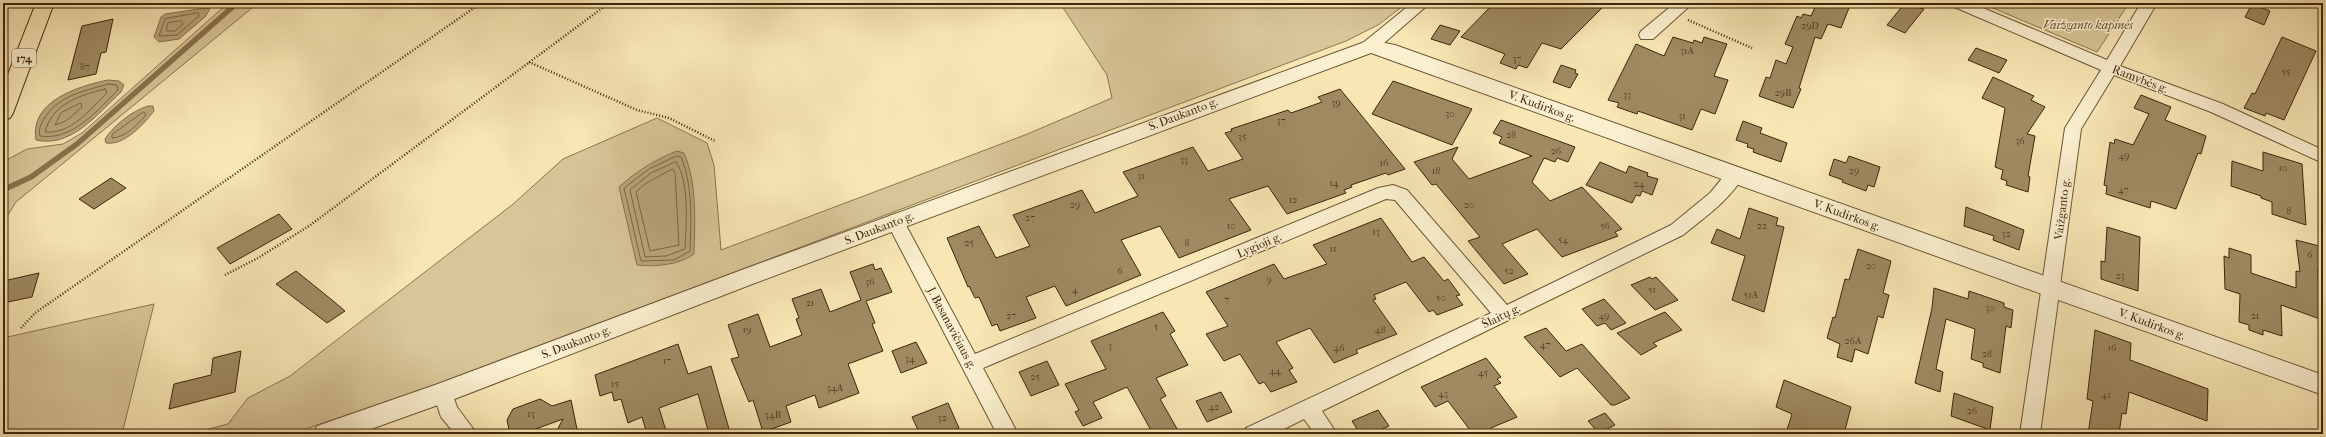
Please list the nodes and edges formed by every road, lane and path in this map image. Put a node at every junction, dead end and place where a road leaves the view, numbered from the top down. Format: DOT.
graph roads {
  1 [pos="45,3"];
  2 [pos="481,3"];
  3 [pos="608,3"];
  4 [pos="1422,3"];
  5 [pos="1957,3"];
  6 [pos="2148,3"];
  7 [pos="1679,8"];
  8 [pos="1647,35"];
  9 [pos="1370,46"];
  10 [pos="1752,48"];
  11 [pos="529,62"];
  12 [pos="2110,68"];
  13 [pos="3,113"];
  14 [pos="715,141"];
  15 [pos="2323,157"];
  16 [pos="1735,175"];
  17 [pos="3,187"];
  18 [pos="3,192"];
  19 [pos="896,222"];
  20 [pos="225,275"];
  21 [pos="2051,288"];
  22 [pos="1504,315"];
  23 [pos="21,328"];
  24 [pos="971,364"];
  25 [pos="2323,385"];
  26 [pos="443,394"];
  27 [pos="1308,408"];
  28 [pos="326,434"];
  29 [pos="467,434"];
  30 [pos="1008,434"];
  31 [pos="1253,434"];
  32 [pos="1327,434"];
  33 [pos="2030,434"];
  1 -- 13 [label="main road, 174"];
  2 -- 23 [label="path"];
  3 -- 11 [label="path"];
  4 -- 9 [label="street, S. Daukanto g."];
  5 -- 12 [label="street, Ramybės g."];
  6 -- 12 [label="street, Vaižganto g."];
  7 -- 8 [label="street"];
  7 -- 10 [label="path"];
  9 -- 16 [label="street, V. Kudirkos g."];
  9 -- 19 [label="street, S. Daukanto g."];
  11 -- 14 [label="path"];
  11 -- 20 [label="path"];
  12 -- 15 [label="street, Ramybės g."];
  12 -- 21 [label="street, Vaižganto g."];
  16 -- 21 [label="street, V. Kudirkos g."];
  16 -- 22 [label="street, Šlaitų g."];
  17 -- 18 [label="path"];
  19 -- 24 [label="street, J. Basanavičiaus g."];
  19 -- 26 [label="street, S. Daukanto g."];
  21 -- 25 [label="street, V. Kudirkos g."];
  21 -- 33 [label="street, Vaižganto g."];
  22 -- 24 [label="street, Lygioji g."];
  22 -- 27 [label="street, Šlaitų g."];
  24 -- 30 [label="street, J. Basanavičiaus g."];
  26 -- 28 [label="street, S. Daukanto g."];
  26 -- 29 [label="street"];
  27 -- 31 [label="street, Šlaitų g."];
  27 -- 32 [label="street"];
}
